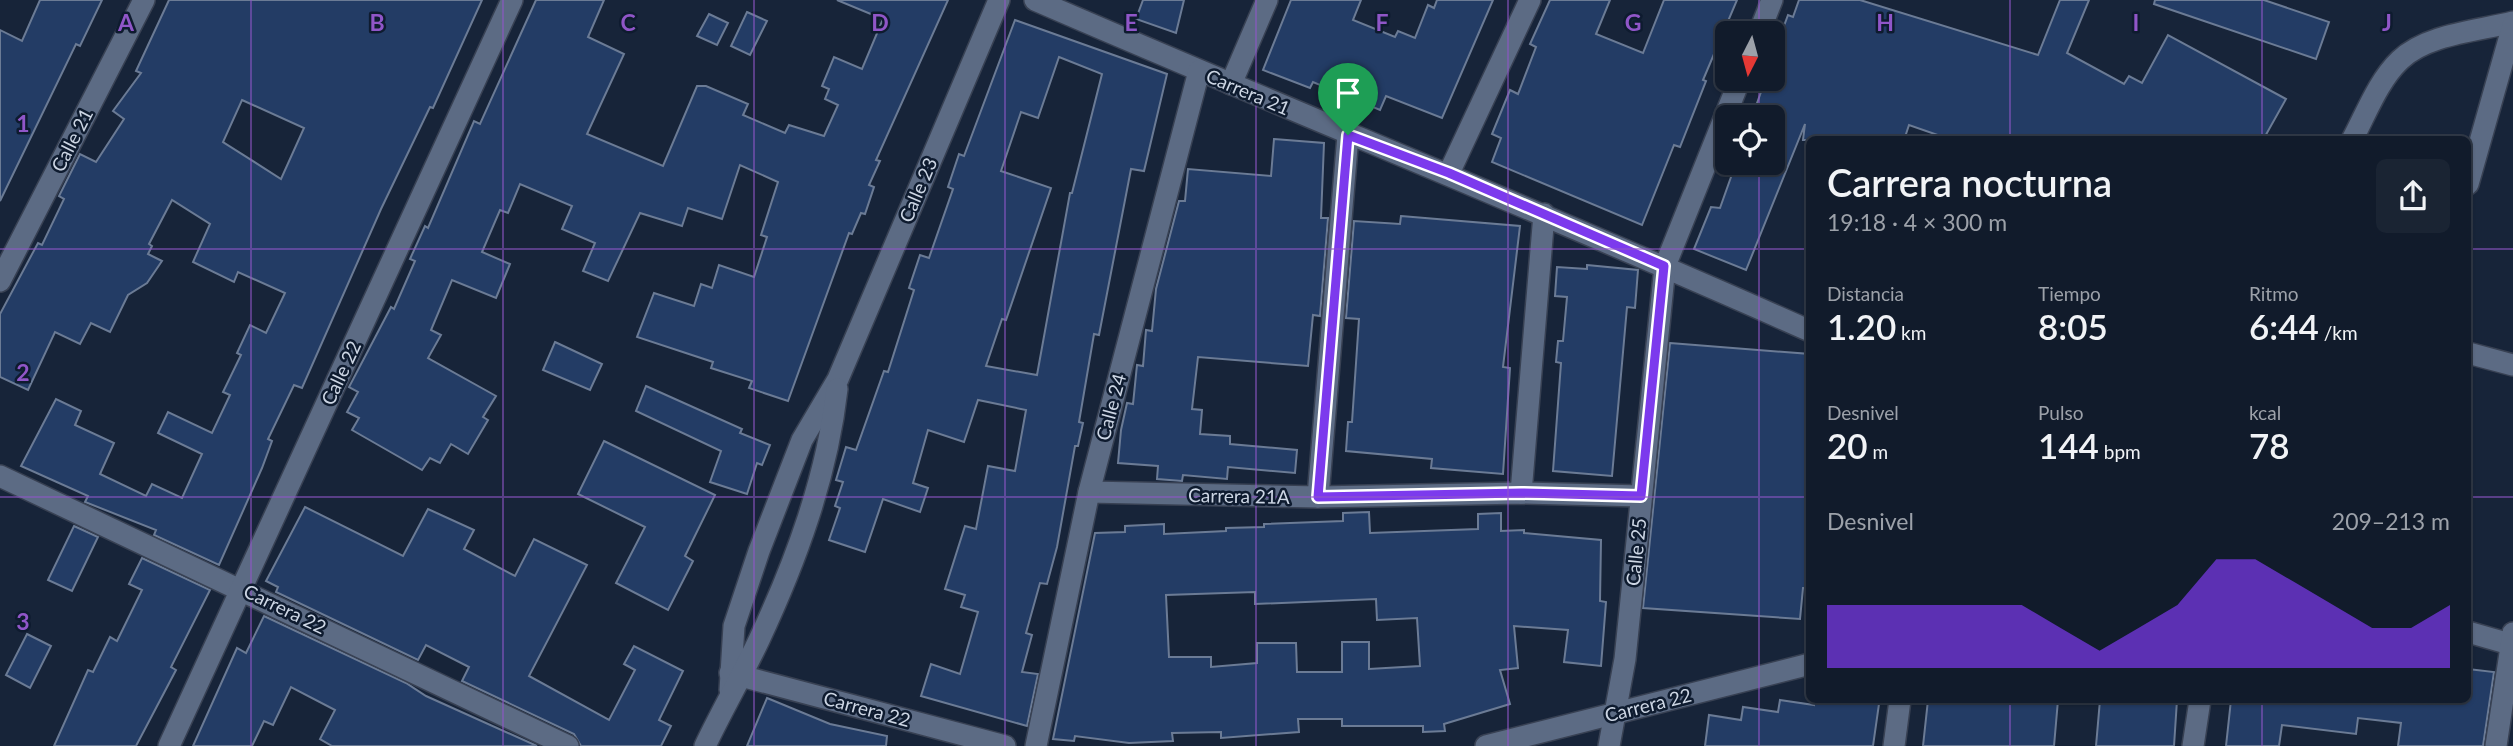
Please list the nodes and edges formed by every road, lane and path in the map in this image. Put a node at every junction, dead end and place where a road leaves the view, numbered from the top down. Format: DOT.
graph roads {
  1 [pos="144,0"];
  2 [pos="512,0"];
  3 [pos="999,0"];
  4 [pos="1035,0"];
  5 [pos="1267,0"];
  6 [pos="1530,0"];
  7 [pos="1772,0"];
  8 [pos="1764,21"];
  9 [pos="2513,23"];
  10 [pos="1199,71"];
  11 [pos="1231,84"];
  12 [pos="1735,91"];
  13 [pos="1348,135"];
  14 [pos="2354,136"];
  15 [pos="1449,173"];
  16 [pos="2471,173"];
  17 [pos="1544,214"];
  18 [pos="1664,266"];
  19 [pos="0,281"];
  20 [pos="1806,329"];
  21 [pos="2471,354"];
  22 [pos="2513,365"];
  23 [pos="838,379"];
  24 [pos="0,476"];
  25 [pos="1089,492"];
  26 [pos="1521,493"];
  27 [pos="1641,496"];
  28 [pos="1318,497"];
  29 [pos="242,589"];
  30 [pos="2471,631"];
  31 [pos="2512,641"];
  32 [pos="1806,665"];
  33 [pos="733,679"];
  34 [pos="1900,703"];
  35 [pos="2200,703"];
  36 [pos="1615,713"];
  37 [pos="169,746"];
  38 [pos="568,746"];
  39 [pos="705,746"];
  40 [pos="1005,746"];
  41 [pos="1036,746"];
  42 [pos="1486,746"];
  43 [pos="1609,746"];
  44 [pos="1894,746"];
  45 [pos="2193,746"];
  46 [pos="2496,746"];
  1 -- 19 [label="street, Calle 21"];
  2 -- 29 [label="street, Calle 22"];
  3 -- 23 [label="street, Calle 23"];
  4 -- 10 [label="street, Carrera 21"];
  5 -- 11 [label="street"];
  6 -- 15 [label="street"];
  7 -- 8 [label="street"];
  9 -- 14 [label="street"];
  9 -- 16 [label="street"];
  10 -- 11 [label="street, Carrera 21"];
  10 -- 25 [label="street, Calle 24"];
  11 -- 13 [label="street, Carrera 21"];
  12 -- 18 [label="street, Calle 25"];
  13 -- 15 [label="street, Carrera 21"];
  13 -- 28 [label="street"];
  15 -- 17 [label="street, Carrera 21"];
  17 -- 18 [label="street, Carrera 21"];
  17 -- 26 [label="street"];
  18 -- 20 [label="street, Carrera 21"];
  18 -- 27 [label="street, Calle 25"];
  21 -- 22 [label="street"];
  23 -- 33 [label="street, Calle 23"];
  23 -- 33 [label="street, Calle 23"];
  24 -- 29 [label="street, Carrera 22"];
  25 -- 28 [label="street, Carrera 21A"];
  25 -- 41 [label="street, Calle 24"];
  26 -- 27 [label="street, Carrera 21A"];
  26 -- 28 [label="street, Carrera 21A"];
  27 -- 36 [label="street, Calle 25"];
  29 -- 37 [label="street, Calle 22"];
  29 -- 38 [label="street, Carrera 22"];
  30 -- 31 [label="street"];
  31 -- 46 [label="street"];
  32 -- 36 [label="street, Carrera 22"];
  33 -- 39 [label="street, Calle 23"];
  33 -- 40 [label="street, Carrera 22"];
  34 -- 44 [label="street"];
  35 -- 45 [label="street"];
  36 -- 42 [label="street, Carrera 22"];
  36 -- 43 [label="street, Calle 25"];
}
